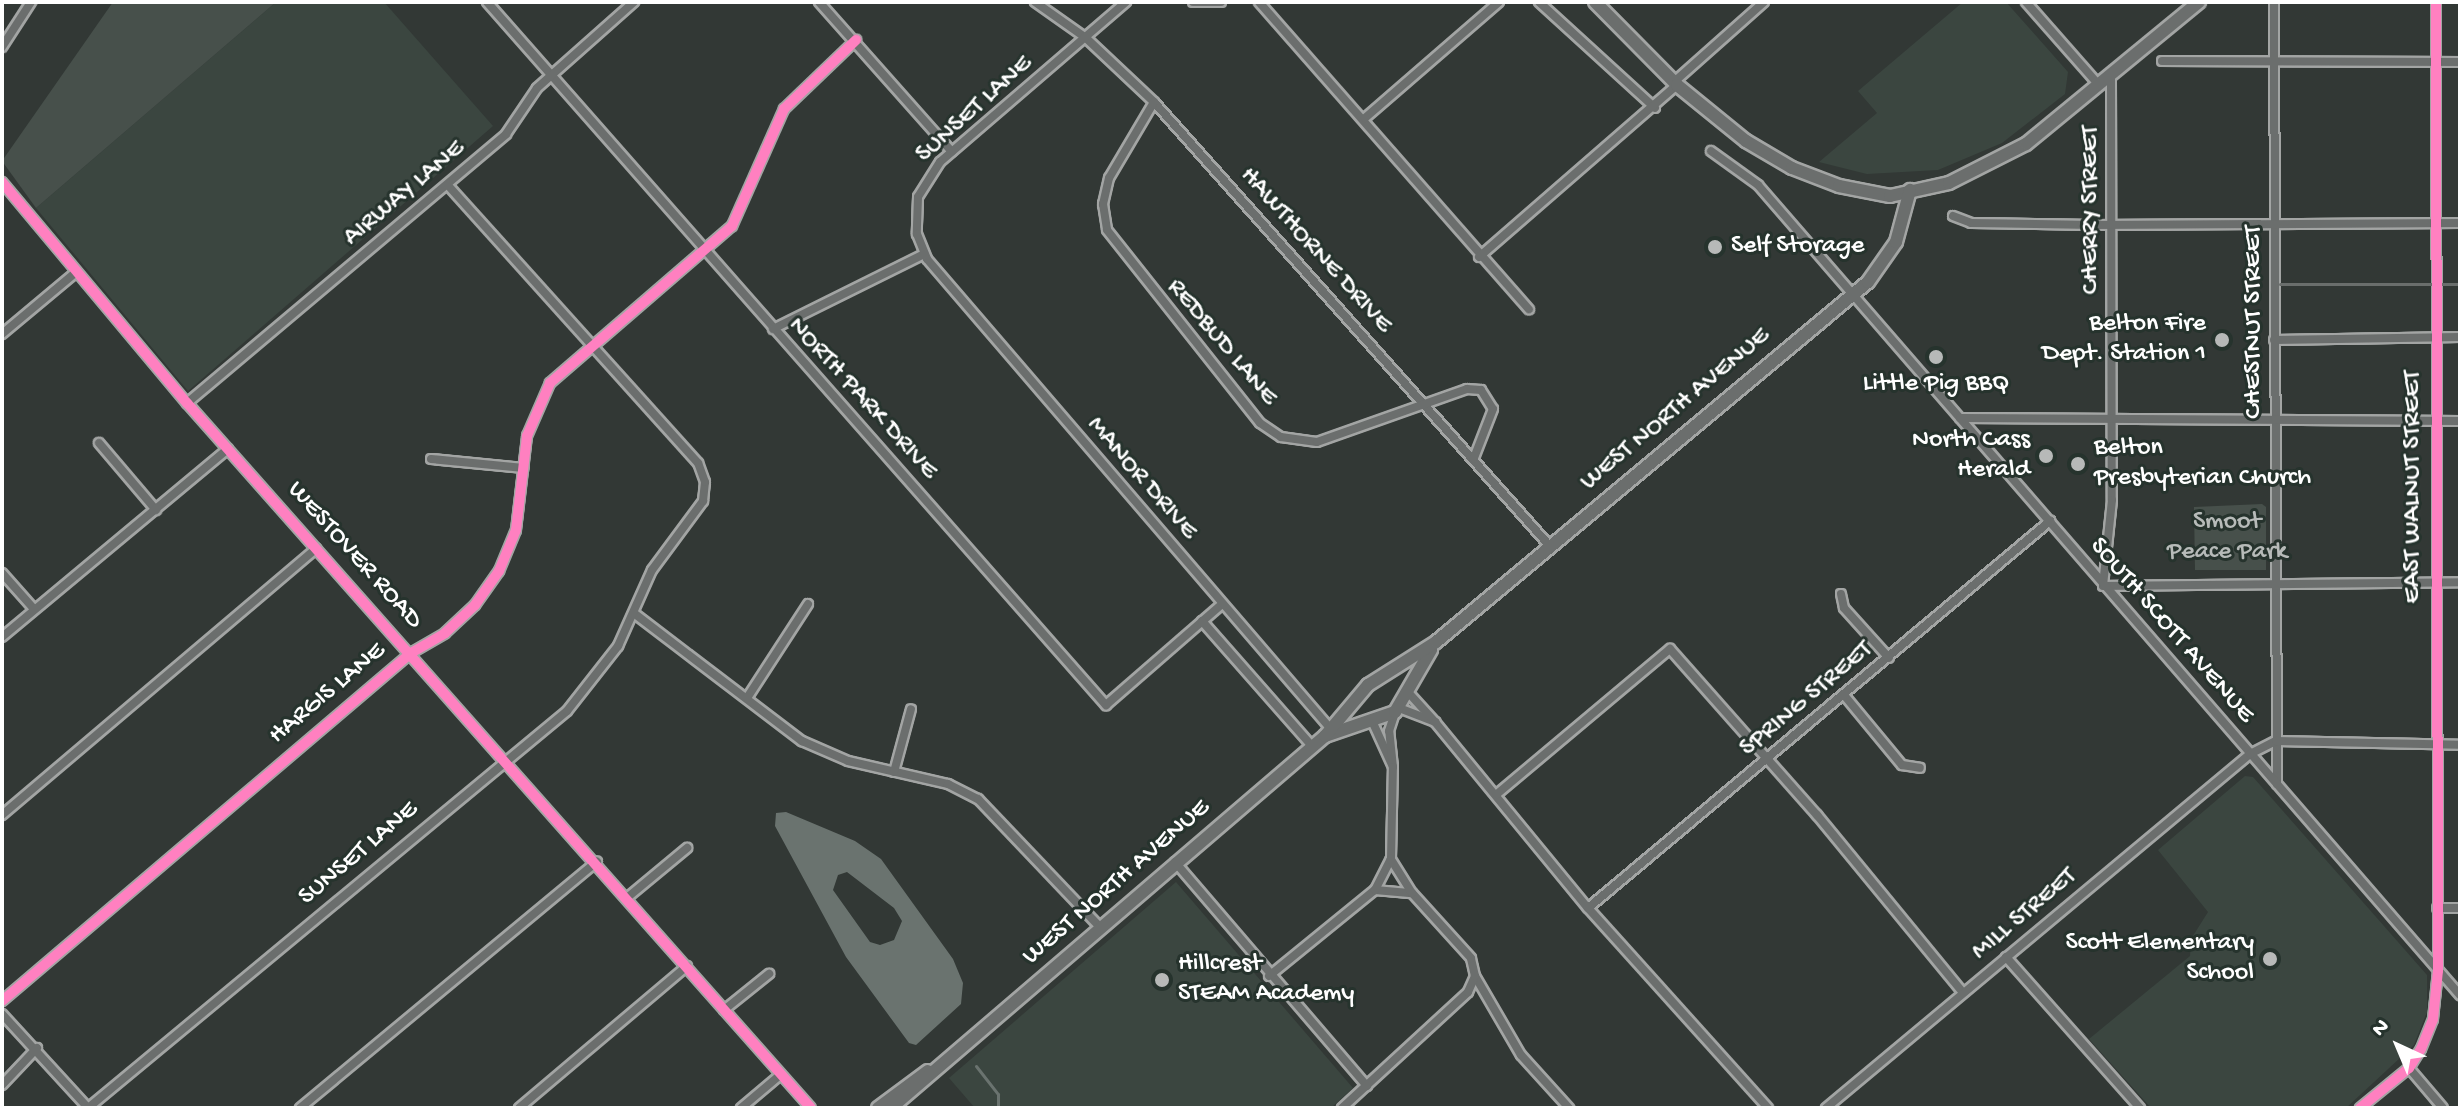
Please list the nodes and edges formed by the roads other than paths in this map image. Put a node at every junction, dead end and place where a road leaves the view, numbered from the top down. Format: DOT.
graph roads {
  1 [pos="31,2"];
  2 [pos="487,2"];
  3 [pos="634,2"];
  4 [pos="819,2"];
  5 [pos="1035,2"];
  6 [pos="1126,2"];
  7 [pos="1193,2"];
  8 [pos="1221,2"];
  9 [pos="1259,2"];
  10 [pos="1499,2"];
  11 [pos="1539,2"];
  12 [pos="1595,2"];
  13 [pos="1764,2"];
  14 [pos="2026,2"];
  15 [pos="2199,2"];
  16 [pos="2274,2"];
  17 [pos="2436,2"];
  18 [pos="1086,38"];
  19 [pos="856,40"];
  20 [pos="2,47"];
  21 [pos="2162,61"];
  22 [pos="2274,62"];
  23 [pos="2437,62"];
  24 [pos="2460,62"];
  25 [pos="2111,74"];
  26 [pos="551,75"];
  27 [pos="1675,83"];
  28 [pos="2098,84"];
  29 [pos="1154,102"];
  30 [pos="1655,108"];
  31 [pos="1365,118"];
  32 [pos="1711,151"];
  33 [pos="952,152"];
  34 [pos="2,182"];
  35 [pos="448,185"];
  36 [pos="1910,190"];
  37 [pos="1953,216"];
  38 [pos="2436,223"];
  39 [pos="2460,223"];
  40 [pos="2275,224"];
  41 [pos="2112,225"];
  42 [pos="705,252"];
  43 [pos="924,254"];
  44 [pos="1479,257"];
  45 [pos="75,273"];
  46 [pos="1850,294"];
  47 [pos="1529,309"];
  48 [pos="773,329"];
  49 [pos="2,334"];
  50 [pos="2436,337"];
  51 [pos="2460,337"];
  52 [pos="2274,340"];
  53 [pos="590,345"];
  54 [pos="1425,402"];
  55 [pos="187,403"];
  56 [pos="1960,418"];
  57 [pos="2112,419"];
  58 [pos="2275,420"];
  59 [pos="2435,421"];
  60 [pos="2460,421"];
  61 [pos="99,443"];
  62 [pos="228,449"];
  63 [pos="1474,458"];
  64 [pos="431,459"];
  65 [pos="524,468"];
  66 [pos="156,510"];
  67 [pos="2050,521"];
  68 [pos="1549,545"];
  69 [pos="316,549"];
  70 [pos="2,573"];
  71 [pos="2274,582"];
  72 [pos="2460,582"];
  73 [pos="2436,583"];
  74 [pos="2103,586"];
  75 [pos="1841,594"];
  76 [pos="808,604"];
  77 [pos="1222,604"];
  78 [pos="34,609"];
  79 [pos="635,614"];
  80 [pos="1202,621"];
  81 [pos="2,637"];
  82 [pos="1436,642"];
  83 [pos="411,653"];
  84 [pos="1889,658"];
  85 [pos="1393,673"];
  86 [pos="1407,687"];
  87 [pos="1844,695"];
  88 [pos="747,698"];
  89 [pos="1355,705"];
  90 [pos="911,709"];
  91 [pos="1397,710"];
  92 [pos="1435,722"];
  93 [pos="1371,723"];
  94 [pos="1327,732"];
  95 [pos="2276,741"];
  96 [pos="2437,745"];
  97 [pos="2460,745"];
  98 [pos="1312,746"];
  99 [pos="2250,754"];
  100 [pos="504,758"];
  101 [pos="1767,760"];
  102 [pos="1393,767"];
  103 [pos="1920,768"];
  104 [pos="894,772"];
  105 [pos="2277,785"];
  106 [pos="1497,794"];
  107 [pos="2,815"];
  108 [pos="687,848"];
  109 [pos="1391,859"];
  110 [pos="597,861"];
  111 [pos="1175,861"];
  112 [pos="1375,890"];
  113 [pos="1412,893"];
  114 [pos="628,897"];
  115 [pos="1588,908"];
  116 [pos="2437,908"];
  117 [pos="2460,908"];
  118 [pos="1099,926"];
  119 [pos="2006,957"];
  120 [pos="687,966"];
  121 [pos="2438,971"];
  122 [pos="769,974"];
  123 [pos="1269,976"];
  124 [pos="1475,976"];
  125 [pos="1963,993"];
  126 [pos="2460,995"];
  127 [pos="2,1001"];
  128 [pos="724,1010"];
  129 [pos="2,1014"];
  130 [pos="37,1048"];
  131 [pos="938,1065"];
  132 [pos="2409,1068"];
  133 [pos="779,1076"];
  134 [pos="2,1085"];
  135 [pos="1367,1086"];
  136 [pos="803,1105"];
  137 [pos="88,1108"];
  138 [pos="300,1108"];
  139 [pos="519,1108"];
  140 [pos="741,1108"];
  141 [pos="811,1108"];
  142 [pos="878,1108"];
  143 [pos="891,1108"];
  144 [pos="1342,1108"];
  145 [pos="1569,1108"];
  146 [pos="1768,1108"];
  147 [pos="1826,1108"];
  148 [pos="2140,1108"];
  149 [pos="2360,1108"];
  150 [pos="2443,1108"];
  1 -- 20 [label="street"];
  2 -- 26 [label="street, NORTH PARK DRIVE"];
  3 -- 26 [label="street, AIRWAY LANE"];
  4 -- 19 [label="street"];
  5 -- 18 [label="street, HAWTHORNE DRIVE"];
  6 -- 18 [label="street, SUNSET LANE"];
  7 -- 8 [label="street"];
  9 -- 31 [label="street"];
  10 -- 31 [label="street"];
  11 -- 30 [label="street"];
  12 -- 27 [label="main road"];
  13 -- 27 [label="street"];
  14 -- 28 [label="street"];
  15 -- 25 [label="main road"];
  16 -- 22 [label="street, CHESTNUT STREET"];
  17 -- 23 [label="street, EAST WALNUT STREET"];
  18 -- 29 [label="street, HAWTHORNE DRIVE"];
  18 -- 33 [label="street, SUNSET LANE"];
  19 -- 33 [label="street"];
  19 -- 42 [label="street, HARGIS LANE"];
  21 -- 22 [label="street"];
  22 -- 23 [label="street"];
  22 -- 40 [label="street, CHESTNUT STREET"];
  23 -- 24 [label="street"];
  23 -- 38 [label="street, EAST WALNUT STREET"];
  25 -- 28 [label="main road"];
  25 -- 41 [label="street, CHERRY STREET"];
  26 -- 35 [label="street, AIRWAY LANE"];
  26 -- 42 [label="street, NORTH PARK DRIVE"];
  27 -- 30 [label="street"];
  27 -- 36 [label="main road"];
  28 -- 36 [label="main road"];
  29 -- 54 [label="street, HAWTHORNE DRIVE"];
  29 -- 54 [label="street, REDBUD LANE"];
  30 -- 44 [label="street"];
  31 -- 44 [label="street"];
  32 -- 46 [label="street, SOUTH SCOTT AVENUE"];
  33 -- 43 [label="street, SUNSET LANE"];
  34 -- 45 [label="street, WESTOVER ROAD"];
  35 -- 53 [label="street, SUNSET LANE"];
  35 -- 55 [label="street, AIRWAY LANE"];
  36 -- 46 [label="main road, WEST NORTH AVENUE"];
  37 -- 41 [label="street"];
  38 -- 39 [label="street"];
  38 -- 40 [label="street"];
  38 -- 50 [label="street, EAST WALNUT STREET"];
  40 -- 41 [label="street"];
  40 -- 52 [label="street, CHESTNUT STREET"];
  41 -- 57 [label="street, CHERRY STREET"];
  42 -- 48 [label="street, NORTH PARK DRIVE"];
  42 -- 53 [label="street, HARGIS LANE"];
  43 -- 48 [label="street"];
  43 -- 77 [label="street, MANOR DRIVE"];
  44 -- 47 [label="street"];
  45 -- 49 [label="street"];
  45 -- 55 [label="street, WESTOVER ROAD"];
  46 -- 56 [label="street, SOUTH SCOTT AVENUE"];
  46 -- 68 [label="main road, WEST NORTH AVENUE"];
  48 -- 80 [label="street, NORTH PARK DRIVE"];
  50 -- 51 [label="street"];
  50 -- 52 [label="street"];
  50 -- 59 [label="street, EAST WALNUT STREET"];
  52 -- 58 [label="street, CHESTNUT STREET"];
  53 -- 65 [label="street, HARGIS LANE"];
  53 -- 79 [label="street, SUNSET LANE"];
  54 -- 63 [label="street, HAWTHORNE DRIVE"];
  54 -- 63 [label="street, REDBUD LANE"];
  55 -- 62 [label="street, WESTOVER ROAD"];
  56 -- 57 [label="street"];
  56 -- 67 [label="street, SOUTH SCOTT AVENUE"];
  57 -- 58 [label="street"];
  57 -- 74 [label="street, CHERRY STREET"];
  58 -- 59 [label="street"];
  58 -- 71 [label="street, CHESTNUT STREET"];
  59 -- 60 [label="street"];
  59 -- 73 [label="street, EAST WALNUT STREET"];
  61 -- 66 [label="street"];
  62 -- 66 [label="street"];
  62 -- 69 [label="street, WESTOVER ROAD"];
  63 -- 68 [label="street, HAWTHORNE DRIVE"];
  64 -- 65 [label="street"];
  65 -- 83 [label="street, HARGIS LANE"];
  66 -- 78 [label="street"];
  67 -- 74 [label="street, SOUTH SCOTT AVENUE"];
  67 -- 84 [label="street, SPRING STREET"];
  68 -- 82 [label="main road, WEST NORTH AVENUE"];
  69 -- 83 [label="street, WESTOVER ROAD"];
  69 -- 107 [label="street"];
  70 -- 78 [label="street"];
  71 -- 73 [label="street"];
  71 -- 74 [label="street"];
  71 -- 95 [label="street, CHESTNUT STREET"];
  72 -- 73 [label="street"];
  73 -- 96 [label="street, EAST WALNUT STREET"];
  74 -- 99 [label="street, SOUTH SCOTT AVENUE"];
  75 -- 84 [label="street"];
  76 -- 88 [label="street"];
  77 -- 80 [label="street, NORTH PARK DRIVE"];
  77 -- 94 [label="street, MANOR DRIVE"];
  78 -- 81 [label="street"];
  79 -- 88 [label="street"];
  79 -- 100 [label="street, SUNSET LANE"];
  80 -- 98 [label="street"];
  82 -- 85 [label="main road, WEST NORTH AVENUE"];
  82 -- 86 [label="main road, WEST NORTH AVENUE"];
  83 -- 100 [label="street, WESTOVER ROAD"];
  83 -- 127 [label="street, HARGIS LANE"];
  84 -- 87 [label="street, SPRING STREET"];
  85 -- 86 [label="main road"];
  85 -- 89 [label="main road, WEST NORTH AVENUE"];
  86 -- 91 [label="main road, WEST NORTH AVENUE"];
  86 -- 92 [label="street"];
  87 -- 101 [label="street, SPRING STREET"];
  87 -- 103 [label="street"];
  88 -- 104 [label="street"];
  89 -- 93 [label="main road"];
  89 -- 94 [label="main road, WEST NORTH AVENUE"];
  90 -- 104 [label="street"];
  91 -- 92 [label="street"];
  91 -- 93 [label="main road, WEST NORTH AVENUE"];
  91 -- 102 [label="street"];
  92 -- 106 [label="street"];
  93 -- 94 [label="main road, WEST NORTH AVENUE"];
  93 -- 102 [label="street"];
  94 -- 98 [label="main road, WEST NORTH AVENUE"];
  95 -- 96 [label="street"];
  95 -- 99 [label="street, MILL STREET"];
  95 -- 105 [label="street, CHESTNUT STREET"];
  96 -- 97 [label="street"];
  96 -- 116 [label="street, EAST WALNUT STREET"];
  98 -- 111 [label="main road, WEST NORTH AVENUE"];
  99 -- 105 [label="street, SOUTH SCOTT AVENUE"];
  99 -- 119 [label="street, MILL STREET"];
  100 -- 110 [label="street, WESTOVER ROAD"];
  100 -- 137 [label="street, SUNSET LANE"];
  101 -- 106 [label="street"];
  101 -- 115 [label="street, SPRING STREET"];
  101 -- 125 [label="street"];
  102 -- 109 [label="street"];
  104 -- 118 [label="street"];
  105 -- 121 [label="street, SOUTH SCOTT AVENUE"];
  106 -- 115 [label="street"];
  108 -- 114 [label="street"];
  109 -- 112 [label="street"];
  109 -- 113 [label="street"];
  110 -- 114 [label="street, WESTOVER ROAD"];
  110 -- 138 [label="street"];
  111 -- 118 [label="main road, WEST NORTH AVENUE"];
  111 -- 123 [label="street"];
  112 -- 113 [label="street"];
  112 -- 123 [label="street"];
  113 -- 124 [label="street"];
  114 -- 120 [label="street, WESTOVER ROAD"];
  115 -- 146 [label="street"];
  116 -- 117 [label="street"];
  116 -- 121 [label="street, EAST WALNUT STREET"];
  118 -- 131 [label="main road, WEST NORTH AVENUE"];
  119 -- 125 [label="street, MILL STREET"];
  119 -- 148 [label="street"];
  120 -- 128 [label="street, WESTOVER ROAD"];
  120 -- 139 [label="street"];
  121 -- 126 [label="street, SOUTH SCOTT AVENUE"];
  121 -- 132 [label="street, EAST WALNUT STREET"];
  122 -- 128 [label="street"];
  123 -- 135 [label="street"];
  124 -- 135 [label="street"];
  124 -- 145 [label="street"];
  125 -- 147 [label="street, MILL STREET"];
  128 -- 133 [label="street, WESTOVER ROAD"];
  129 -- 130 [label="street"];
  130 -- 134 [label="street"];
  130 -- 137 [label="street"];
  131 -- 142 [label="main road, WEST NORTH AVENUE"];
  131 -- 143 [label="main road, WEST NORTH AVENUE"];
  132 -- 149 [label="street"];
  132 -- 150 [label="street"];
  133 -- 136 [label="street, WESTOVER ROAD"];
  133 -- 140 [label="street"];
  135 -- 144 [label="street"];
  136 -- 141 [label="street, WESTOVER ROAD"];
}
